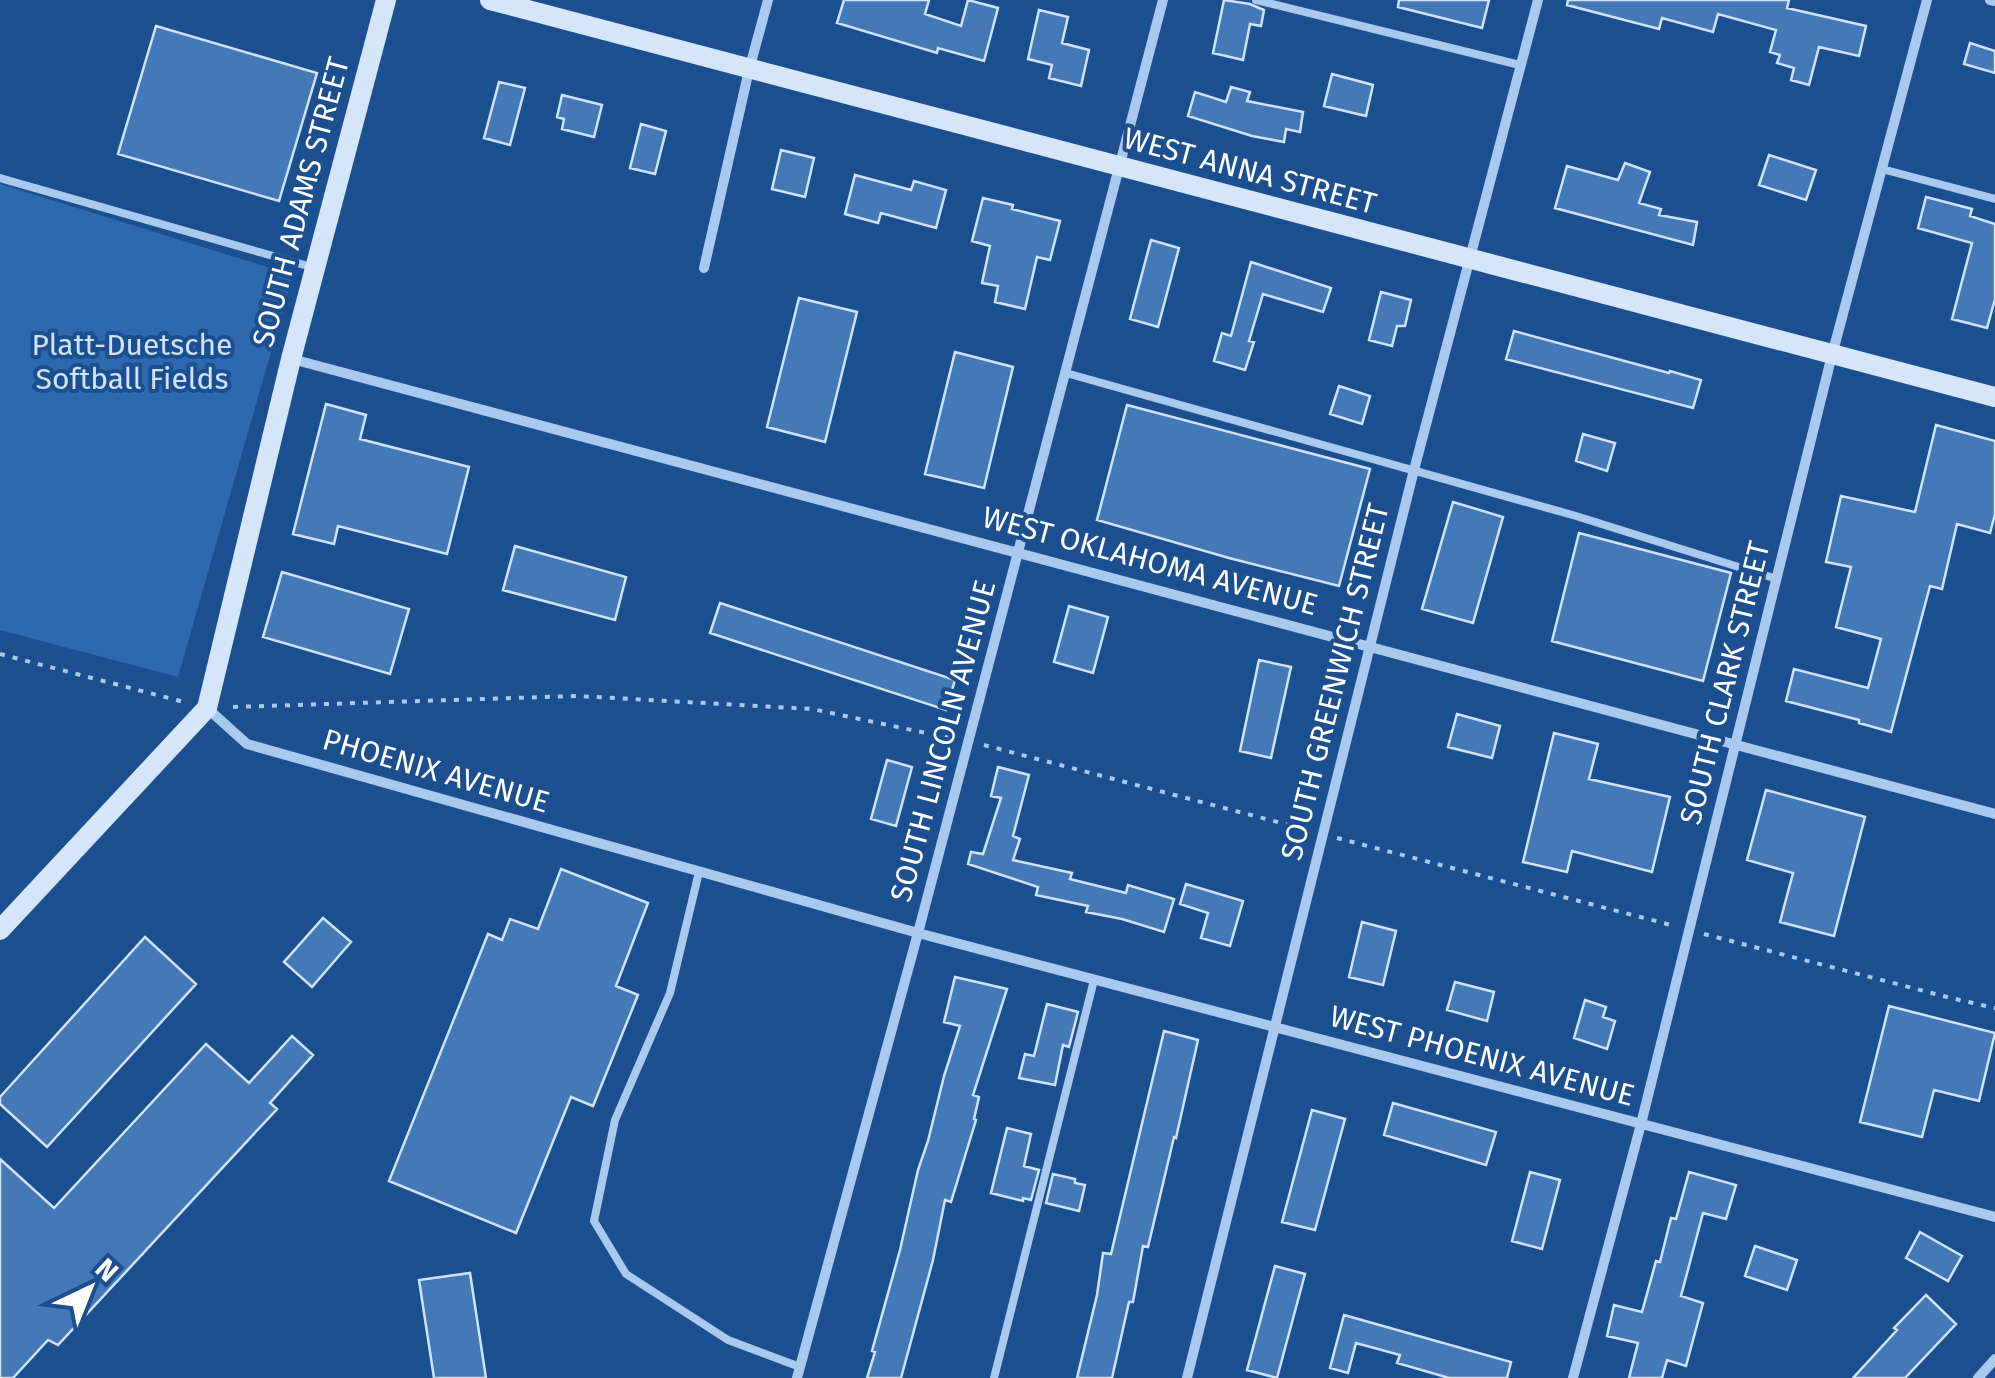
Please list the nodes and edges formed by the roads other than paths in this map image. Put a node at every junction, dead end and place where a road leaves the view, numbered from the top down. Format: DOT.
graph roads {
  1 [pos="386,0"];
  2 [pos="490,0"];
  3 [pos="768,0"];
  4 [pos="1163,0"];
  5 [pos="1256,0"];
  6 [pos="1538,0"];
  7 [pos="1927,0"];
  8 [pos="1520,65"];
  9 [pos="749,70"];
  10 [pos="1120,168"];
  11 [pos="1882,170"];
  12 [pos="0,178"];
  13 [pos="1995,199"];
  14 [pos="1469,260"];
  15 [pos="315,268"];
  16 [pos="704,268"];
  17 [pos="1832,355"];
  18 [pos="290,359"];
  19 [pos="1066,373"];
  20 [pos="1995,397"];
  21 [pos="1414,470"];
  22 [pos="1019,552"];
  23 [pos="1776,579"];
  24 [pos="1370,646"];
  25 [pos="206,708"];
  26 [pos="1736,744"];
  27 [pos="1995,814"];
  28 [pos="700,872"];
  29 [pos="0,930"];
  30 [pos="918,933"];
  31 [pos="1094,980"];
  32 [pos="1275,1028"];
  33 [pos="1641,1124"];
  34 [pos="1995,1218"];
  35 [pos="1995,1359"];
  36 [pos="798,1372"];
  37 [pos="994,1378"];
  38 [pos="1187,1378"];
  39 [pos="1573,1378"];
  40 [pos="1978,1378"];
  1 -- 15 [label="main road, SOUTH ADAMS STREET"];
  2 -- 9 [label="main road, WEST ANNA STREET"];
  3 -- 9 [label="street"];
  4 -- 10 [label="street, SOUTH LINCOLN AVENUE"];
  5 -- 8 [label="lane"];
  6 -- 8 [label="street, SOUTH GREENWICH STREET"];
  7 -- 11 [label="street, SOUTH CLARK STREET"];
  8 -- 14 [label="street, SOUTH GREENWICH STREET"];
  9 -- 10 [label="main road, WEST ANNA STREET"];
  9 -- 16 [label="street"];
  10 -- 14 [label="main road, WEST ANNA STREET"];
  10 -- 19 [label="street, SOUTH LINCOLN AVENUE"];
  11 -- 13 [label="lane"];
  11 -- 17 [label="street, SOUTH CLARK STREET"];
  12 -- 15 [label="lane"];
  14 -- 17 [label="main road, WEST ANNA STREET"];
  14 -- 21 [label="street, SOUTH GREENWICH STREET"];
  15 -- 18 [label="main road, SOUTH ADAMS STREET"];
  17 -- 20 [label="main road, WEST ANNA STREET"];
  17 -- 23 [label="street, SOUTH CLARK STREET"];
  18 -- 22 [label="street, WEST OKLAHOMA AVENUE"];
  18 -- 25 [label="main road, SOUTH ADAMS STREET"];
  19 -- 21 [label="lane"];
  19 -- 22 [label="street, SOUTH LINCOLN AVENUE"];
  21 -- 23 [label="lane"];
  21 -- 24 [label="street, SOUTH GREENWICH STREET"];
  22 -- 24 [label="street, WEST OKLAHOMA AVENUE"];
  22 -- 30 [label="street, SOUTH LINCOLN AVENUE"];
  23 -- 26 [label="street, SOUTH CLARK STREET"];
  24 -- 26 [label="street, WEST OKLAHOMA AVENUE"];
  24 -- 32 [label="street, SOUTH GREENWICH STREET"];
  25 -- 28 [label="street, PHOENIX AVENUE"];
  25 -- 29 [label="main road, SOUTH ADAMS STREET"];
  26 -- 27 [label="street, WEST OKLAHOMA AVENUE"];
  26 -- 33 [label="street, SOUTH CLARK STREET"];
  28 -- 30 [label="street, PHOENIX AVENUE"];
  28 -- 36 [label="lane"];
  30 -- 31 [label="street, WEST PHOENIX AVENUE"];
  30 -- 36 [label="street, SOUTH LINCOLN AVENUE"];
  31 -- 32 [label="street, WEST PHOENIX AVENUE"];
  31 -- 37 [label="lane"];
  32 -- 33 [label="street, WEST PHOENIX AVENUE"];
  32 -- 38 [label="street, SOUTH GREENWICH STREET"];
  33 -- 34 [label="street, WEST PHOENIX AVENUE"];
  33 -- 39 [label="street, SOUTH CLARK STREET"];
  35 -- 40 [label="street"];
}
